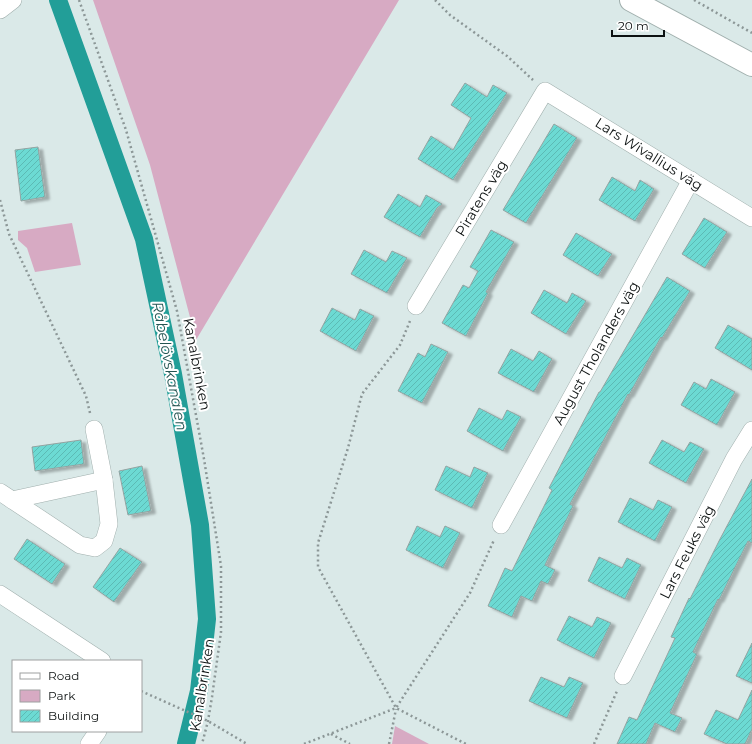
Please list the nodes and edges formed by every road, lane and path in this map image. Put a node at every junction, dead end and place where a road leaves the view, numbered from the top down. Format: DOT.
graph roads {
  1 [pos="14,0"];
  2 [pos="79,0"];
  3 [pos="435,0"];
  4 [pos="631,0"];
  5 [pos="694,0"];
  6 [pos="0,10"];
  7 [pos="752,33"];
  8 [pos="752,65"];
  9 [pos="545,91"];
  10 [pos="691,180"];
  11 [pos="0,200"];
  12 [pos="752,218"];
  13 [pos="416,306"];
  14 [pos="94,429"];
  15 [pos="752,430"];
  16 [pos="104,480"];
  17 [pos="6,496"];
  18 [pos="501,525"];
  19 [pos="0,594"];
  20 [pos="100,660"];
  21 [pos="623,676"];
  22 [pos="142,691"];
  23 [pos="396,708"];
  24 [pos="208,721"];
  25 [pos="97,732"];
  26 [pos="331,733"];
  27 [pos="89,744"];
  28 [pos="202,744"];
  29 [pos="247,744"];
  30 [pos="304,744"];
  31 [pos="350,744"];
  32 [pos="389,744"];
  33 [pos="466,744"];
  34 [pos="594,744"];
  1 -- 6 [label="street"];
  2 -- 24 [label="path, Kanalbrinken"];
  3 -- 9 [label="path"];
  4 -- 8 [label="street"];
  5 -- 7 [label="path"];
  9 -- 10 [label="street, Lars Wivallius väg"];
  9 -- 13 [label="street, Piratens väg"];
  10 -- 12 [label="street, Lars Wivallius väg"];
  10 -- 18 [label="street, August Tholanders väg"];
  11 -- 14 [label="path"];
  13 -- 23 [label="path"];
  14 -- 16 [label="street"];
  15 -- 21 [label="street, Lars Feuks väg"];
  16 -- 17 [label="street"];
  16 -- 17 [label="street"];
  18 -- 23 [label="path"];
  19 -- 20 [label="street"];
  21 -- 34 [label="path"];
  22 -- 24 [label="path"];
  23 -- 26 [label="path"];
  23 -- 32 [label="path"];
  23 -- 33 [label="path"];
  24 -- 28 [label="path, Kanalbrinken"];
  24 -- 29 [label="path"];
  25 -- 27 [label="street"];
  26 -- 30 [label="path"];
  26 -- 31 [label="path"];
}
